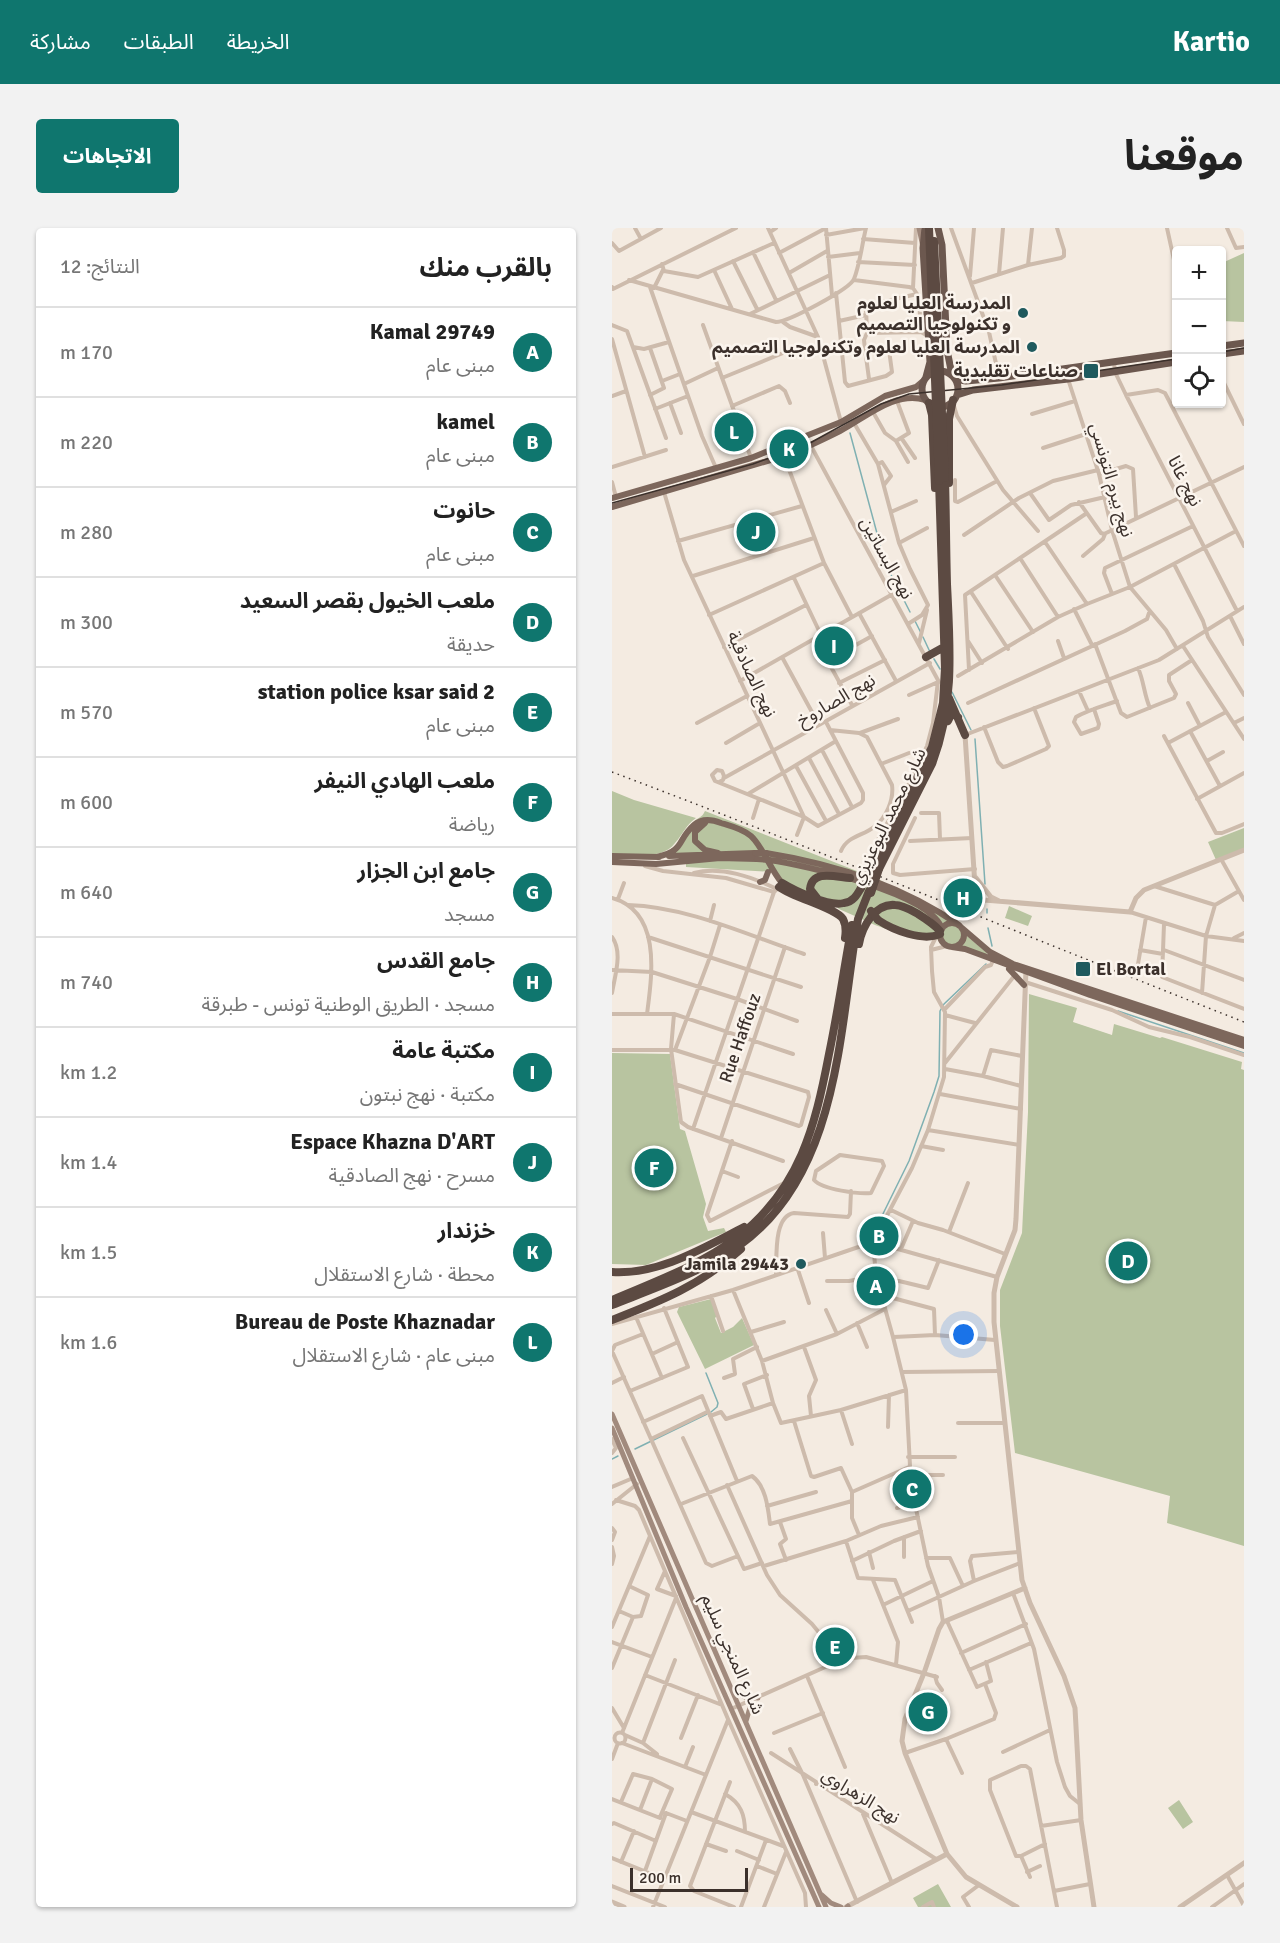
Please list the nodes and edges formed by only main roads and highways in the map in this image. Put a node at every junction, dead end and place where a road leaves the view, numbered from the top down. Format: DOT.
graph roads {
  1 [pos="917,228"];
  2 [pos="927,228"];
  3 [pos="936,228"];
  4 [pos="934,241"];
  5 [pos="923,248"];
  6 [pos="1244,343"];
  7 [pos="1226,345"];
  8 [pos="1244,351"];
  9 [pos="1226,353"];
  10 [pos="1172,354"];
  11 [pos="1172,363"];
  12 [pos="953,377"];
  13 [pos="924,379"];
  14 [pos="955,398"];
  15 [pos="927,402"];
  16 [pos="942,480"];
  17 [pos="614,497"];
  18 [pos="612,507"];
  19 [pos="943,553"];
  20 [pos="944,647"];
  21 [pos="928,660"];
  22 [pos="938,681"];
  23 [pos="949,698"];
  24 [pos="940,717"];
  25 [pos="958,717"];
  26 [pos="965,735"];
  27 [pos="938,748"];
  28 [pos="718,853"];
  29 [pos="612,856"];
  30 [pos="756,856"];
  31 [pos="657,857"];
  32 [pos="768,857"];
  33 [pos="612,862"];
  34 [pos="872,867"];
  35 [pos="768,872"];
  36 [pos="850,878"];
  37 [pos="760,882"];
  38 [pos="778,888"];
  39 [pos="866,890"];
  40 [pos="818,899"];
  41 [pos="961,926"];
  42 [pos="940,932"];
  43 [pos="950,947"];
  44 [pos="1004,965"];
  45 [pos="1025,970"];
  46 [pos="1024,984"];
  47 [pos="1244,1040"];
  48 [pos="1244,1046"];
  49 [pos="832,1060"];
  50 [pos="753,1222"];
  51 [pos="759,1230"];
  52 [pos="612,1272"];
  53 [pos="638,1292"];
  54 [pos="612,1300"];
  55 [pos="612,1305"];
  56 [pos="612,1322"];
  57 [pos="612,1414"];
  58 [pos="612,1428"];
  59 [pos="637,1480"];
  60 [pos="732,1689"];
  61 [pos="746,1721"];
  62 [pos="821,1894"];
  63 [pos="819,1907"];
  64 [pos="826,1907"];
  65 [pos="845,1907"];
  1 -- 5 [label="main road"];
  2 -- 5 [label="highway, شارع محمد البوعزيزي"];
  2 -- 16 [label="highway, شارع محمد البوعزيزي, bridge"];
  3 -- 4 [label="highway, شارع محمد البوعزيزي"];
  3 -- 12 [label="highway, شارع محمد البوعزيزي"];
  4 -- 16 [label="highway, شارع محمد البوعزيزي, bridge"];
  5 -- 13 [label="highway, شارع محمد البوعزيزي"];
  6 -- 7 [label="highway"];
  8 -- 9 [label="highway"];
  10 -- 12 [label="highway"];
  11 -- 14 [label="highway"];
  12 -- 13 [label="highway"];
  12 -- 14 [label="highway"];
  13 -- 15 [label="highway"];
  13 -- 17 [label="main road"];
  14 -- 15 [label="highway"];
  14 -- 19 [label="highway"];
  15 -- 18 [label="main road"];
  15 -- 19 [label="highway"];
  16 -- 19 [label="highway, شارع محمد البوعزيزي"];
  19 -- 20 [label="highway, شارع محمد البوعزيزي"];
  19 -- 23 [label="highway, شارع محمد البوعزيزي"];
  20 -- 21 [label="highway"];
  20 -- 24 [label="highway, شارع محمد البوعزيزي"];
  22 -- 24 [label="highway"];
  23 -- 25 [label="highway"];
  23 -- 27 [label="highway, شارع محمد البوعزيزي"];
  24 -- 34 [label="highway, شارع محمد البوعزيزي"];
  25 -- 26 [label="highway"];
  25 -- 27 [label="highway"];
  27 -- 34 [label="highway, شارع محمد البوعزيزي"];
  28 -- 30 [label="main road"];
  28 -- 31 [label="main road"];
  28 -- 35 [label="main road"];
  29 -- 31 [label="main road"];
  30 -- 32 [label="main road, bridge"];
  30 -- 33 [label="main road"];
  31 -- 38 [label="main road"];
  32 -- 36 [label="main road"];
  32 -- 41 [label="main road"];
  34 -- 39 [label="highway, شارع محمد البوعزيزي, bridge"];
  35 -- 37 [label="main road"];
  35 -- 38 [label="main road"];
  36 -- 40 [label="highway"];
  36 -- 42 [label="main road"];
  38 -- 40 [label="highway"];
  38 -- 49 [label="highway"];
  39 -- 40 [label="highway"];
  39 -- 42 [label="highway, bridge"];
  39 -- 49 [label="highway, شارع محمد البوعزيزي"];
  41 -- 42 [label="main road"];
  41 -- 43 [label="main road"];
  41 -- 45 [label="main road"];
  42 -- 43 [label="main road"];
  42 -- 49 [label="highway"];
  43 -- 44 [label="main road"];
  44 -- 45 [label="main road"];
  44 -- 46 [label="main road"];
  45 -- 47 [label="main road"];
  45 -- 48 [label="main road"];
  49 -- 50 [label="highway, شارع محمد البوعزيزي"];
  49 -- 51 [label="highway, شارع محمد البوعزيزي"];
  50 -- 52 [label="highway"];
  50 -- 53 [label="highway, شارع محمد البوعزيزي"];
  51 -- 53 [label="highway, شارع محمد البوعزيزي"];
  51 -- 56 [label="highway"];
  53 -- 54 [label="highway, شارع محمد البوعزيزي"];
  53 -- 55 [label="highway, شارع محمد البوعزيزي"];
  57 -- 59 [label="main road, شارع المنجي سليم"];
  58 -- 59 [label="main road, شارع المنجي سليم"];
  59 -- 60 [label="main road, شارع المنجي سليم"];
  59 -- 63 [label="main road, شارع المنجي سليم"];
  60 -- 61 [label="main road, شارع المنجي سليم"];
  60 -- 61 [label="main road"];
  61 -- 62 [label="main road, شارع المنجي سليم"];
  62 -- 64 [label="main road, شارع المنجي سليم"];
  62 -- 65 [label="main road"];
}
